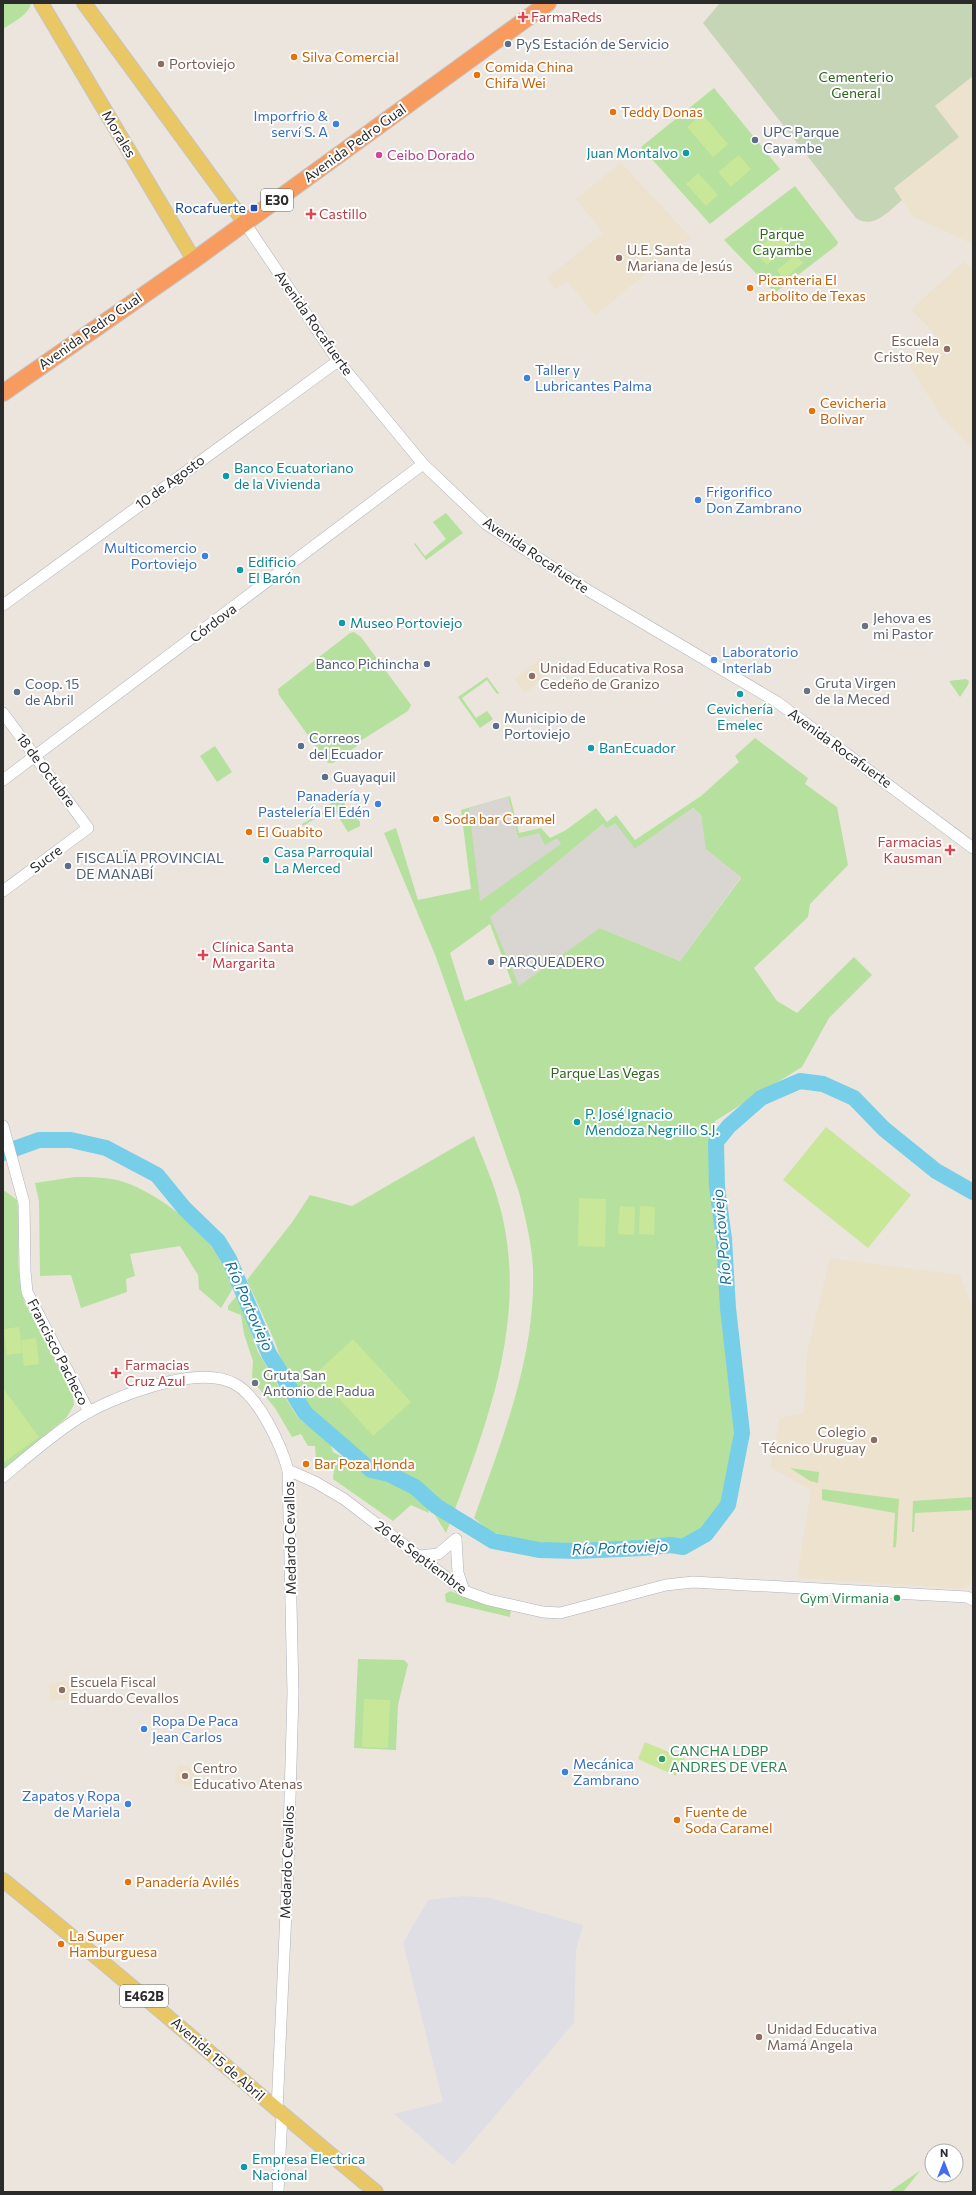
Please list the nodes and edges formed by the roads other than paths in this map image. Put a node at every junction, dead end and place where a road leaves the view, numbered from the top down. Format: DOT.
graph roads {
  1 [pos="84,3"];
  2 [pos="548,3"];
  3 [pos="43,6"];
  4 [pos="245,223"];
  5 [pos="194,260"];
  6 [pos="338,361"];
  7 [pos="3,393"];
  8 [pos="422,464"];
  9 [pos="3,605"];
  10 [pos="3,712"];
  11 [pos="36,756"];
  12 [pos="3,780"];
  13 [pos="88,828"];
  14 [pos="973,848"];
  15 [pos="3,891"];
  16 [pos="4,1129"];
  17 [pos="89,1412"];
  18 [pos="288,1470"];
  19 [pos="3,1477"];
  20 [pos="420,1556"];
  21 [pos="464,1591"];
  22 [pos="971,1597"];
  23 [pos="3,1880"];
  24 [pos="279,2112"];
  25 [pos="278,2192"];
  26 [pos="376,2192"];
  1 -- 4 [label="main road, Avenida Rocafuerte"];
  2 -- 4 [label="highway, Avenida Pedro Gual / E30"];
  3 -- 5 [label="main road, Morales"];
  4 -- 5 [label="highway, Avenida Pedro Gual / E30"];
  4 -- 6 [label="street, Avenida Rocafuerte"];
  5 -- 7 [label="highway, Avenida Pedro Gual / E30"];
  6 -- 8 [label="street, Avenida Rocafuerte"];
  6 -- 9 [label="street, 10 de Agosto"];
  8 -- 11 [label="street, Córdova"];
  8 -- 14 [label="street, Avenida Rocafuerte"];
  10 -- 11 [label="street, 18 de Octubre"];
  11 -- 12 [label="street, Córdova"];
  11 -- 13 [label="street, 18 de Octubre"];
  13 -- 15 [label="street, Sucre"];
  16 -- 17 [label="street, Francisco Pacheco"];
  17 -- 18 [label="street"];
  17 -- 19 [label="street"];
  18 -- 20 [label="street, 26 de Septiembre"];
  18 -- 24 [label="street, Medardo Cevallos"];
  20 -- 21 [label="street, 26 de Septiembre"];
  20 -- 21 [label="street"];
  21 -- 22 [label="street, 26 de Septiembre"];
  23 -- 24 [label="main road, Avenida 15 de Abril / E462B"];
  24 -- 25 [label="street, Medardo Cevallos"];
  24 -- 26 [label="main road, Avenida 15 de Abril / E462B"];
}
